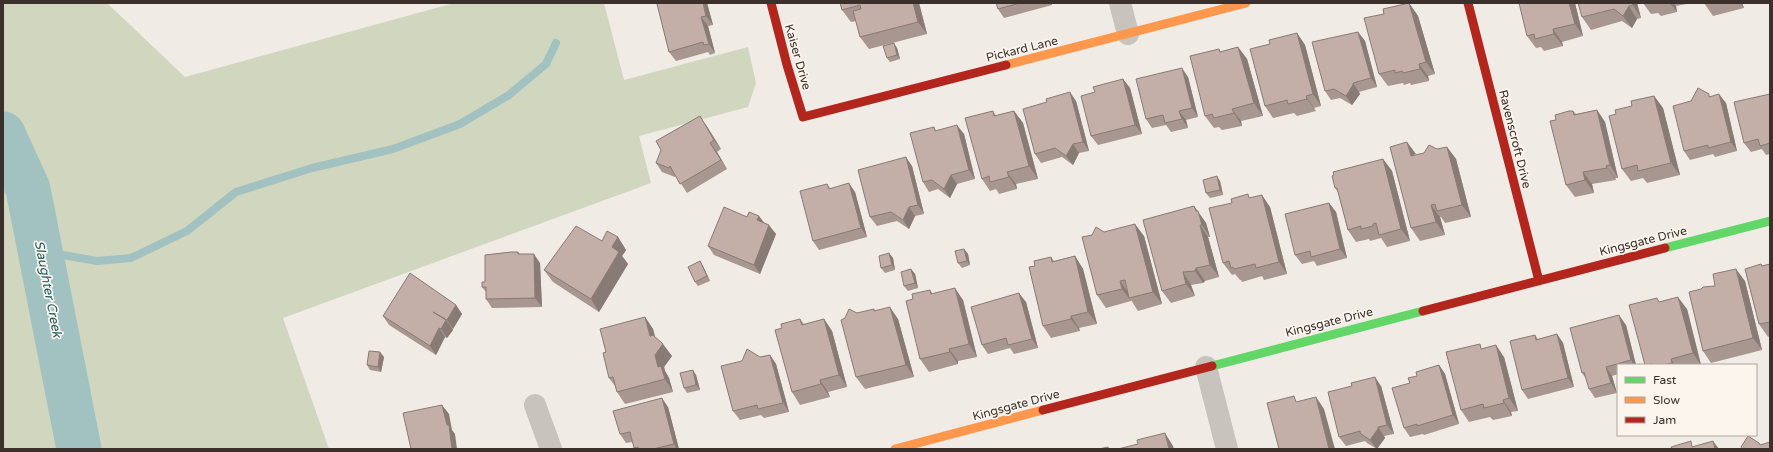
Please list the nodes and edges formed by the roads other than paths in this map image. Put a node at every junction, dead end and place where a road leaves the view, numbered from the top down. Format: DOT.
graph roads {
  1 [pos="771,3"];
  2 [pos="1120,3"];
  3 [pos="1246,3"];
  4 [pos="1468,3"];
  5 [pos="1128,34"];
  6 [pos="803,117"];
  7 [pos="1770,221"];
  8 [pos="1539,281"];
  9 [pos="1206,367"];
  10 [pos="535,405"];
  11 [pos="551,449"];
  12 [pos="895,449"];
  13 [pos="1227,449"];
  1 -- 6 [label="street, Kaiser Drive"];
  2 -- 5 [label="street"];
  3 -- 5 [label="street, Pickard Lane"];
  4 -- 8 [label="street, Ravenscroft Drive"];
  5 -- 6 [label="street, Pickard Lane"];
  7 -- 8 [label="street, Kingsgate Drive"];
  8 -- 9 [label="street, Kingsgate Drive"];
  9 -- 12 [label="street, Kingsgate Drive"];
  9 -- 13 [label="street"];
  10 -- 11 [label="street"];
}
